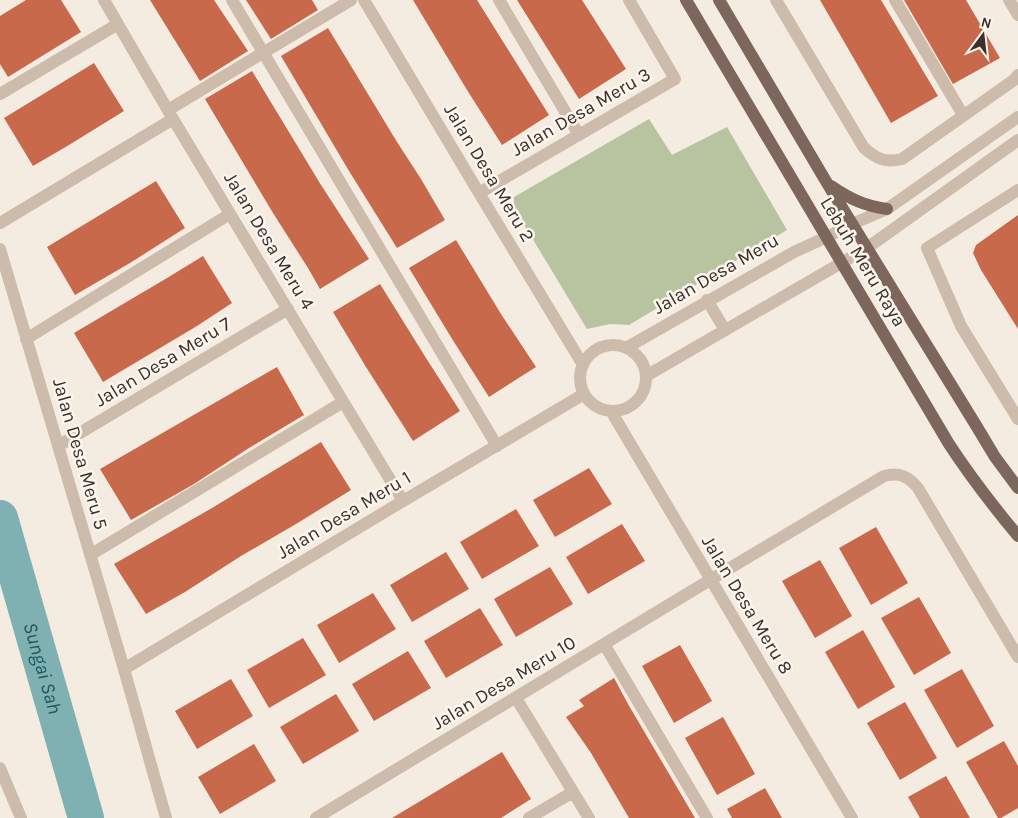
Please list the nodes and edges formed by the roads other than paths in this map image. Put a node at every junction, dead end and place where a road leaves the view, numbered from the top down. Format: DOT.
graph roads {
  1 [pos="104,0"];
  2 [pos="232,0"];
  3 [pos="351,0"];
  4 [pos="364,0"];
  5 [pos="499,0"];
  6 [pos="629,0"];
  7 [pos="686,0"];
  8 [pos="719,0"];
  9 [pos="776,0"];
  10 [pos="895,0"];
  11 [pos="1009,0"];
  12 [pos="1018,15"];
  13 [pos="118,24"];
  14 [pos="264,53"];
  15 [pos="1018,75"];
  16 [pos="0,94"];
  17 [pos="171,115"];
  18 [pos="963,115"];
  19 [pos="1018,117"];
  20 [pos="579,135"];
  21 [pos="1018,140"];
  22 [pos="827,183"];
  23 [pos="1018,190"];
  24 [pos="479,193"];
  25 [pos="887,210"];
  26 [pos="230,214"];
  27 [pos="0,223"];
  28 [pos="852,224"];
  29 [pos="827,237"];
  30 [pos="867,248"];
  31 [pos="0,249"];
  32 [pos="843,263"];
  33 [pos="707,300"];
  34 [pos="288,309"];
  35 [pos="725,330"];
  36 [pos="26,339"];
  37 [pos="626,348"];
  38 [pos="583,365"];
  39 [pos="646,376"];
  40 [pos="584,394"];
  41 [pos="343,402"];
  42 [pos="611,411"];
  43 [pos="1018,419"];
  44 [pos="58,446"];
  45 [pos="497,446"];
  46 [pos="1018,488"];
  47 [pos="403,502"];
  48 [pos="1018,536"];
  49 [pos="90,555"];
  50 [pos="710,580"];
  51 [pos="604,644"];
  52 [pos="1018,657"];
  53 [pos="124,669"];
  54 [pos="516,698"];
  55 [pos="0,768"];
  56 [pos="573,792"];
  57 [pos="21,818"];
  58 [pos="166,818"];
  59 [pos="316,818"];
  60 [pos="530,818"];
  61 [pos="589,818"];
  62 [pos="707,818"];
  63 [pos="852,818"];
  1 -- 13 [label="street, Jalan Desa Meru 4"];
  2 -- 14 [label="street"];
  3 -- 14 [label="street"];
  4 -- 24 [label="street, Jalan Desa Meru 2"];
  5 -- 20 [label="street"];
  6 -- 20 [label="street, Jalan Desa Meru 3"];
  7 -- 29 [label="main road, Lebuh Meru Raya"];
  8 -- 22 [label="main road, Lebuh Meru Raya"];
  9 -- 18 [label="street"];
  10 -- 18 [label="street"];
  11 -- 12 [label="street"];
  13 -- 16 [label="street"];
  13 -- 17 [label="street, Jalan Desa Meru 4"];
  14 -- 17 [label="street"];
  14 -- 45 [label="street"];
  15 -- 18 [label="street"];
  17 -- 26 [label="street, Jalan Desa Meru 4"];
  17 -- 27 [label="street"];
  19 -- 25 [label="street, Jalan Desa Meru"];
  20 -- 24 [label="street, Jalan Desa Meru 3"];
  21 -- 30 [label="street"];
  22 -- 25 [label="main road"];
  22 -- 28 [label="main road, Lebuh Meru Raya"];
  23 -- 43 [label="street"];
  24 -- 38 [label="street, Jalan Desa Meru 2"];
  25 -- 28 [label="street, Jalan Desa Meru"];
  26 -- 34 [label="street, Jalan Desa Meru 4"];
  26 -- 36 [label="street"];
  28 -- 29 [label="street, Jalan Desa Meru"];
  28 -- 30 [label="main road, Lebuh Meru Raya"];
  29 -- 32 [label="main road, Lebuh Meru Raya"];
  29 -- 33 [label="street, Jalan Desa Meru"];
  30 -- 32 [label="street"];
  30 -- 46 [label="main road, Lebuh Meru Raya"];
  31 -- 36 [label="street, Jalan Desa Meru 5"];
  32 -- 35 [label="street"];
  32 -- 48 [label="main road, Lebuh Meru Raya"];
  33 -- 35 [label="street"];
  33 -- 37 [label="street, Jalan Desa Meru"];
  34 -- 41 [label="street, Jalan Desa Meru 4"];
  34 -- 44 [label="street, Jalan Desa Meru 7"];
  35 -- 39 [label="street"];
  36 -- 44 [label="street, Jalan Desa Meru 5"];
  37 -- 38 [label="street"];
  37 -- 39 [label="street"];
  38 -- 40 [label="street"];
  39 -- 42 [label="street"];
  40 -- 42 [label="street"];
  40 -- 45 [label="street, Jalan Desa Meru 1"];
  41 -- 47 [label="street, Jalan Desa Meru 4"];
  41 -- 49 [label="street"];
  42 -- 50 [label="street, Jalan Desa Meru 8"];
  44 -- 49 [label="street, Jalan Desa Meru 5"];
  45 -- 47 [label="street, Jalan Desa Meru 1"];
  47 -- 53 [label="street, Jalan Desa Meru 1"];
  49 -- 53 [label="street, Jalan Desa Meru 5"];
  50 -- 51 [label="street, Jalan Desa Meru 10"];
  50 -- 52 [label="street, Jalan Desa Meru 10"];
  50 -- 63 [label="street, Jalan Desa Meru 8"];
  51 -- 54 [label="street, Jalan Desa Meru 10"];
  51 -- 62 [label="street"];
  53 -- 58 [label="street, Jalan Desa Meru 5"];
  54 -- 56 [label="street"];
  54 -- 59 [label="street, Jalan Desa Meru 10"];
  55 -- 57 [label="street"];
  56 -- 60 [label="street"];
  56 -- 61 [label="street"];
}
